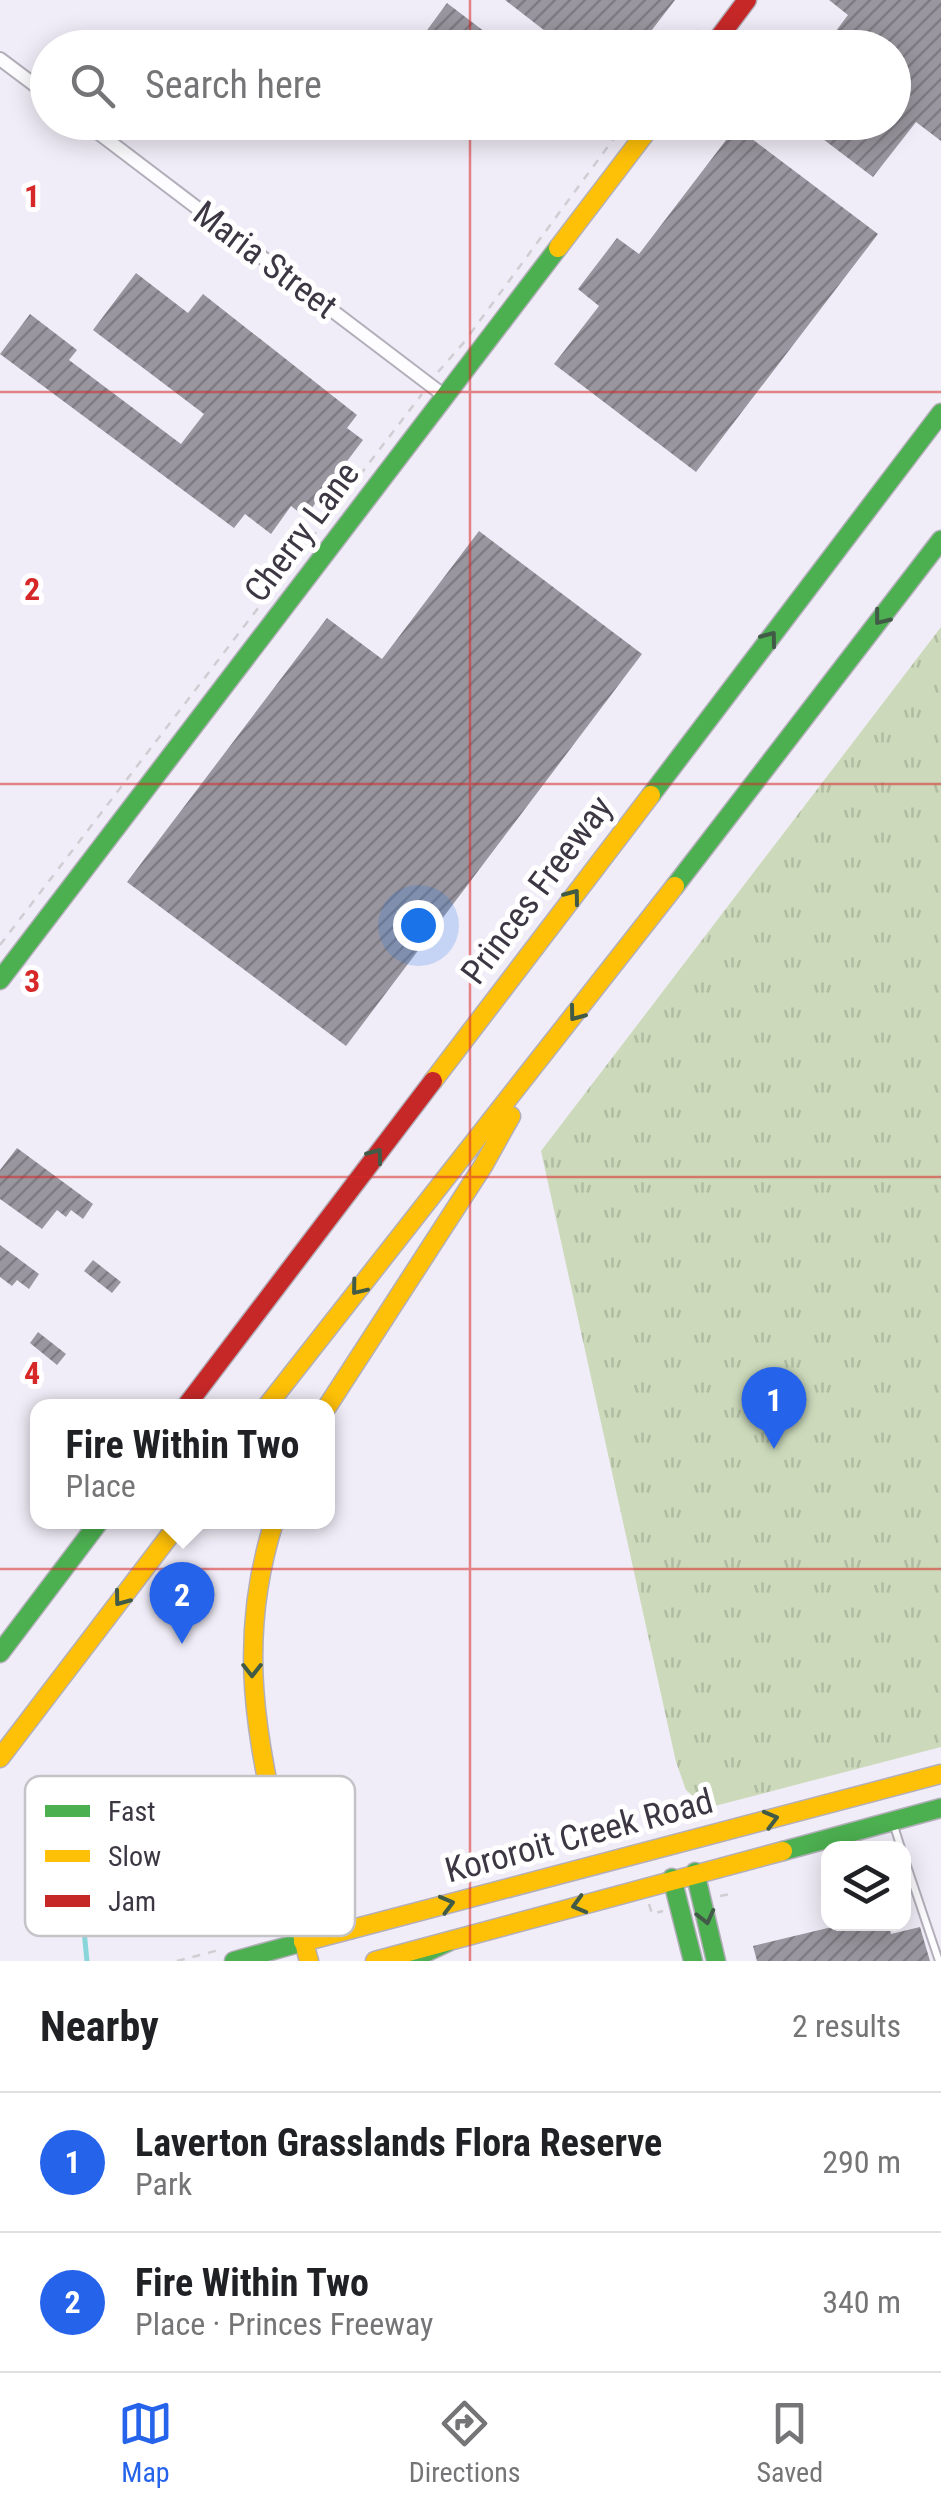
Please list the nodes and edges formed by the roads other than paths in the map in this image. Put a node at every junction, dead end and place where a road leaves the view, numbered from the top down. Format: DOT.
graph roads {
  1 [pos="747,0"];
  2 [pos="724,30"];
  3 [pos="0,59"];
  4 [pos="30,82"];
  5 [pos="108,140"];
  6 [pos="640,140"];
  7 [pos="446,397"];
  8 [pos="941,413"];
  9 [pos="941,540"];
  10 [pos="0,980"];
  11 [pos="529,1076"];
  12 [pos="187,1399"];
  13 [pos="272,1399"];
  14 [pos="332,1399"];
  15 [pos="81,1529"];
  16 [pos="94,1529"];
  17 [pos="175,1529"];
  18 [pos="272,1529"];
  19 [pos="0,1631"];
  20 [pos="0,1653"];
  21 [pos="0,1758"];
  22 [pos="941,1774"];
  23 [pos="268,1776"];
  24 [pos="941,1808"];
  25 [pos="892,1821"];
  26 [pos="899,1841"];
  27 [pos="676,1844"];
  28 [pos="695,1872"];
  29 [pos="672,1878"];
  30 [pos="911,1878"];
  31 [pos="355,1928"];
  32 [pos="303,1936"];
  33 [pos="326,1936"];
  34 [pos="304,1942"];
  35 [pos="448,1942"];
  36 [pos="234,1961"];
  37 [pos="309,1961"];
  38 [pos="375,1961"];
  39 [pos="408,1961"];
  40 [pos="693,1961"];
  41 [pos="716,1961"];
  42 [pos="939,1961"];
  1 -- 2 [label="main road"];
  3 -- 4 [label="street"];
  5 -- 7 [label="street, Maria Street"];
  6 -- 7 [label="main road, Cherry Lane"];
  7 -- 10 [label="main road, Cherry Lane"];
  12 -- 8 [label="main road, Princes Freeway, one-way"];
  9 -- 11 [label="main road, one-way"];
  11 -- 13 [label="main road, one-way"];
  11 -- 14 [label="main road"];
  15 -- 19 [label="main road"];
  16 -- 20 [label="main road"];
  17 -- 21 [label="main road, one-way"];
  18 -- 23 [label="main road, one-way"];
  27 -- 22 [label="main road, Kororoit Creek Road, one-way"];
  24 -- 25 [label="main road, Kororoit Creek Road"];
  25 -- 26 [label="lane"];
  25 -- 28 [label="main road, Kororoit Creek Road"];
  27 -- 28 [label="main road"];
  27 -- 29 [label="main road"];
  31 -- 27 [label="main road, Kororoit Creek Road, one-way"];
  28 -- 29 [label="main road, Kororoit Creek Road"];
  28 -- 41 [label="main road, one-way"];
  29 -- 35 [label="main road, Kororoit Creek Road, one-way"];
  29 -- 40 [label="main road"];
  30 -- 42 [label="lane"];
  32 -- 34 [label="main road"];
  33 -- 34 [label="main road, Kororoit Creek Road"];
  34 -- 36 [label="main road, Kororoit Creek Road"];
  34 -- 37 [label="main road"];
  35 -- 38 [label="main road, Kororoit Creek Road"];
  35 -- 39 [label="main road"];
}
